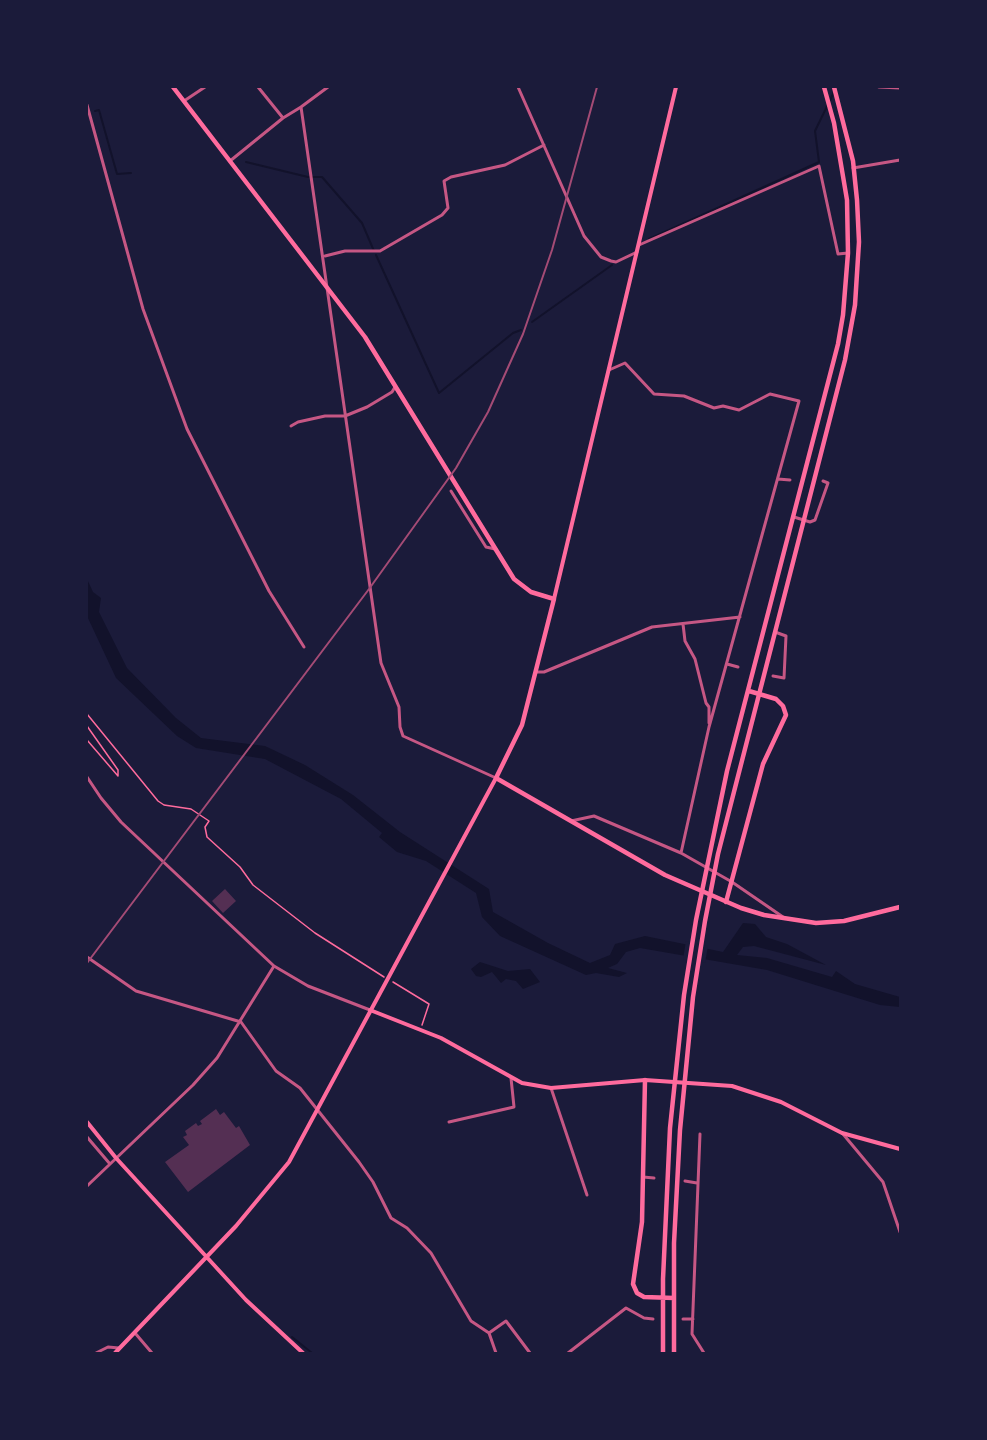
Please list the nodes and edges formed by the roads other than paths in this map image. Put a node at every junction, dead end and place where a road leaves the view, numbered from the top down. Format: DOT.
graph roads {
  1 [pos="173,87"];
  2 [pos="205,87"];
  3 [pos="258,87"];
  4 [pos="328,87"];
  5 [pos="518,87"];
  6 [pos="676,87"];
  7 [pos="824,87"];
  8 [pos="834,87"];
  9 [pos="879,87"];
  10 [pos="900,88"];
  11 [pos="184,101"];
  12 [pos="87,105"];
  13 [pos="301,107"];
  14 [pos="284,118"];
  15 [pos="544,145"];
  16 [pos="900,160"];
  17 [pos="230,161"];
  18 [pos="853,168"];
  19 [pos="639,245"];
  20 [pos="637,252"];
  21 [pos="848,254"];
  22 [pos="325,256"];
  23 [pos="328,288"];
  24 [pos="609,370"];
  25 [pos="396,386"];
  26 [pos="345,416"];
  27 [pos="291,426"];
  28 [pos="778,479"];
  29 [pos="790,480"];
  30 [pos="823,481"];
  31 [pos="451,491"];
  32 [pos="794,517"];
  33 [pos="804,520"];
  34 [pos="495,549"];
  35 [pos="554,599"];
  36 [pos="740,617"];
  37 [pos="682,623"];
  38 [pos="775,632"];
  39 [pos="304,647"];
  40 [pos="727,664"];
  41 [pos="738,667"];
  42 [pos="537,672"];
  43 [pos="773,676"];
  44 [pos="748,691"];
  45 [pos="759,694"];
  46 [pos="709,727"];
  47 [pos="87,777"];
  48 [pos="496,778"];
  49 [pos="570,821"];
  50 [pos="681,853"];
  51 [pos="732,882"];
  52 [pos="726,902"];
  53 [pos="900,907"];
  54 [pos="784,918"];
  55 [pos="87,957"];
  56 [pos="274,966"];
  57 [pos="370,1010"];
  58 [pos="241,1022"];
  59 [pos="511,1078"];
  60 [pos="645,1080"];
  61 [pos="551,1088"];
  62 [pos="501,1102"];
  63 [pos="502,1108"];
  64 [pos="318,1110"];
  65 [pos="87,1122"];
  66 [pos="449,1122"];
  67 [pos="842,1133"];
  68 [pos="700,1134"];
  69 [pos="87,1137"];
  70 [pos="900,1149"];
  71 [pos="116,1158"];
  72 [pos="110,1164"];
  73 [pos="643,1177"];
  74 [pos="654,1178"];
  75 [pos="685,1182"];
  76 [pos="697,1182"];
  77 [pos="87,1186"];
  78 [pos="587,1195"];
  79 [pos="900,1232"];
  80 [pos="207,1258"];
  81 [pos="663,1298"];
  82 [pos="674,1298"];
  83 [pos="653,1319"];
  84 [pos="683,1319"];
  85 [pos="693,1319"];
  86 [pos="135,1333"];
  87 [pos="489,1333"];
  88 [pos="120,1348"];
  89 [pos="96,1353"];
  90 [pos="115,1353"];
  91 [pos="152,1353"];
  92 [pos="303,1353"];
  93 [pos="496,1353"];
  94 [pos="530,1353"];
  95 [pos="568,1353"];
  96 [pos="663,1353"];
  97 [pos="674,1353"];
  98 [pos="704,1353"];
  1 -- 11 [label="main road"];
  2 -- 11 [label="street"];
  3 -- 14 [label="street"];
  4 -- 13 [label="street"];
  5 -- 15 [label="street"];
  6 -- 19 [label="main road"];
  7 -- 21 [label="main road"];
  8 -- 18 [label="main road"];
  9 -- 10 [label="street"];
  11 -- 17 [label="main road"];
  12 -- 39 [label="street"];
  13 -- 14 [label="street"];
  13 -- 22 [label="street"];
  14 -- 17 [label="street"];
  15 -- 20 [label="street"];
  15 -- 22 [label="street"];
  16 -- 18 [label="street"];
  17 -- 23 [label="main road"];
  18 -- 33 [label="main road"];
  19 -- 20 [label="main road"];
  19 -- 21 [label="street"];
  20 -- 24 [label="main road"];
  21 -- 32 [label="main road"];
  22 -- 23 [label="street"];
  23 -- 25 [label="main road"];
  23 -- 26 [label="street"];
  24 -- 28 [label="street"];
  24 -- 35 [label="main road"];
  25 -- 26 [label="street"];
  25 -- 34 [label="main road"];
  26 -- 27 [label="street"];
  26 -- 48 [label="street"];
  28 -- 29 [label="street"];
  28 -- 36 [label="street"];
  30 -- 33 [label="street"];
  31 -- 34 [label="street"];
  32 -- 33 [label="street"];
  32 -- 44 [label="main road"];
  33 -- 38 [label="main road"];
  34 -- 35 [label="main road"];
  35 -- 42 [label="main road"];
  36 -- 37 [label="street"];
  36 -- 40 [label="street"];
  37 -- 42 [label="street"];
  37 -- 46 [label="street"];
  38 -- 43 [label="street"];
  38 -- 45 [label="main road"];
  40 -- 41 [label="street"];
  40 -- 46 [label="street"];
  42 -- 48 [label="main road"];
  44 -- 45 [label="main road"];
  44 -- 81 [label="main road"];
  45 -- 51 [label="main road"];
  45 -- 82 [label="main road"];
  46 -- 50 [label="street"];
  47 -- 56 [label="street"];
  48 -- 49 [label="main road"];
  48 -- 57 [label="main road"];
  49 -- 50 [label="street"];
  49 -- 52 [label="main road"];
  50 -- 51 [label="street"];
  51 -- 52 [label="main road"];
  51 -- 54 [label="street"];
  52 -- 54 [label="main road"];
  53 -- 54 [label="main road"];
  55 -- 58 [label="street"];
  56 -- 57 [label="street"];
  56 -- 58 [label="street"];
  57 -- 59 [label="main road"];
  57 -- 64 [label="main road"];
  58 -- 64 [label="street"];
  58 -- 71 [label="street"];
  59 -- 61 [label="main road"];
  59 -- 63 [label="street"];
  60 -- 61 [label="main road"];
  60 -- 67 [label="main road"];
  60 -- 73 [label="main road"];
  61 -- 78 [label="street"];
  62 -- 63 [label="street"];
  63 -- 66 [label="street"];
  64 -- 80 [label="main road"];
  64 -- 87 [label="street"];
  65 -- 71 [label="main road"];
  67 -- 70 [label="main road"];
  67 -- 79 [label="street"];
  68 -- 76 [label="street"];
  69 -- 72 [label="street"];
  71 -- 72 [label="street"];
  71 -- 80 [label="main road"];
  72 -- 77 [label="street"];
  73 -- 74 [label="street"];
  73 -- 81 [label="main road"];
  75 -- 76 [label="street"];
  76 -- 85 [label="street"];
  80 -- 86 [label="main road"];
  80 -- 92 [label="main road"];
  81 -- 82 [label="main road"];
  81 -- 96 [label="main road"];
  82 -- 97 [label="main road"];
  83 -- 95 [label="street"];
  84 -- 85 [label="street"];
  85 -- 98 [label="street"];
  86 -- 88 [label="main road"];
  86 -- 91 [label="street"];
  87 -- 93 [label="street"];
  87 -- 94 [label="street"];
  88 -- 89 [label="street"];
  88 -- 90 [label="main road"];
}
